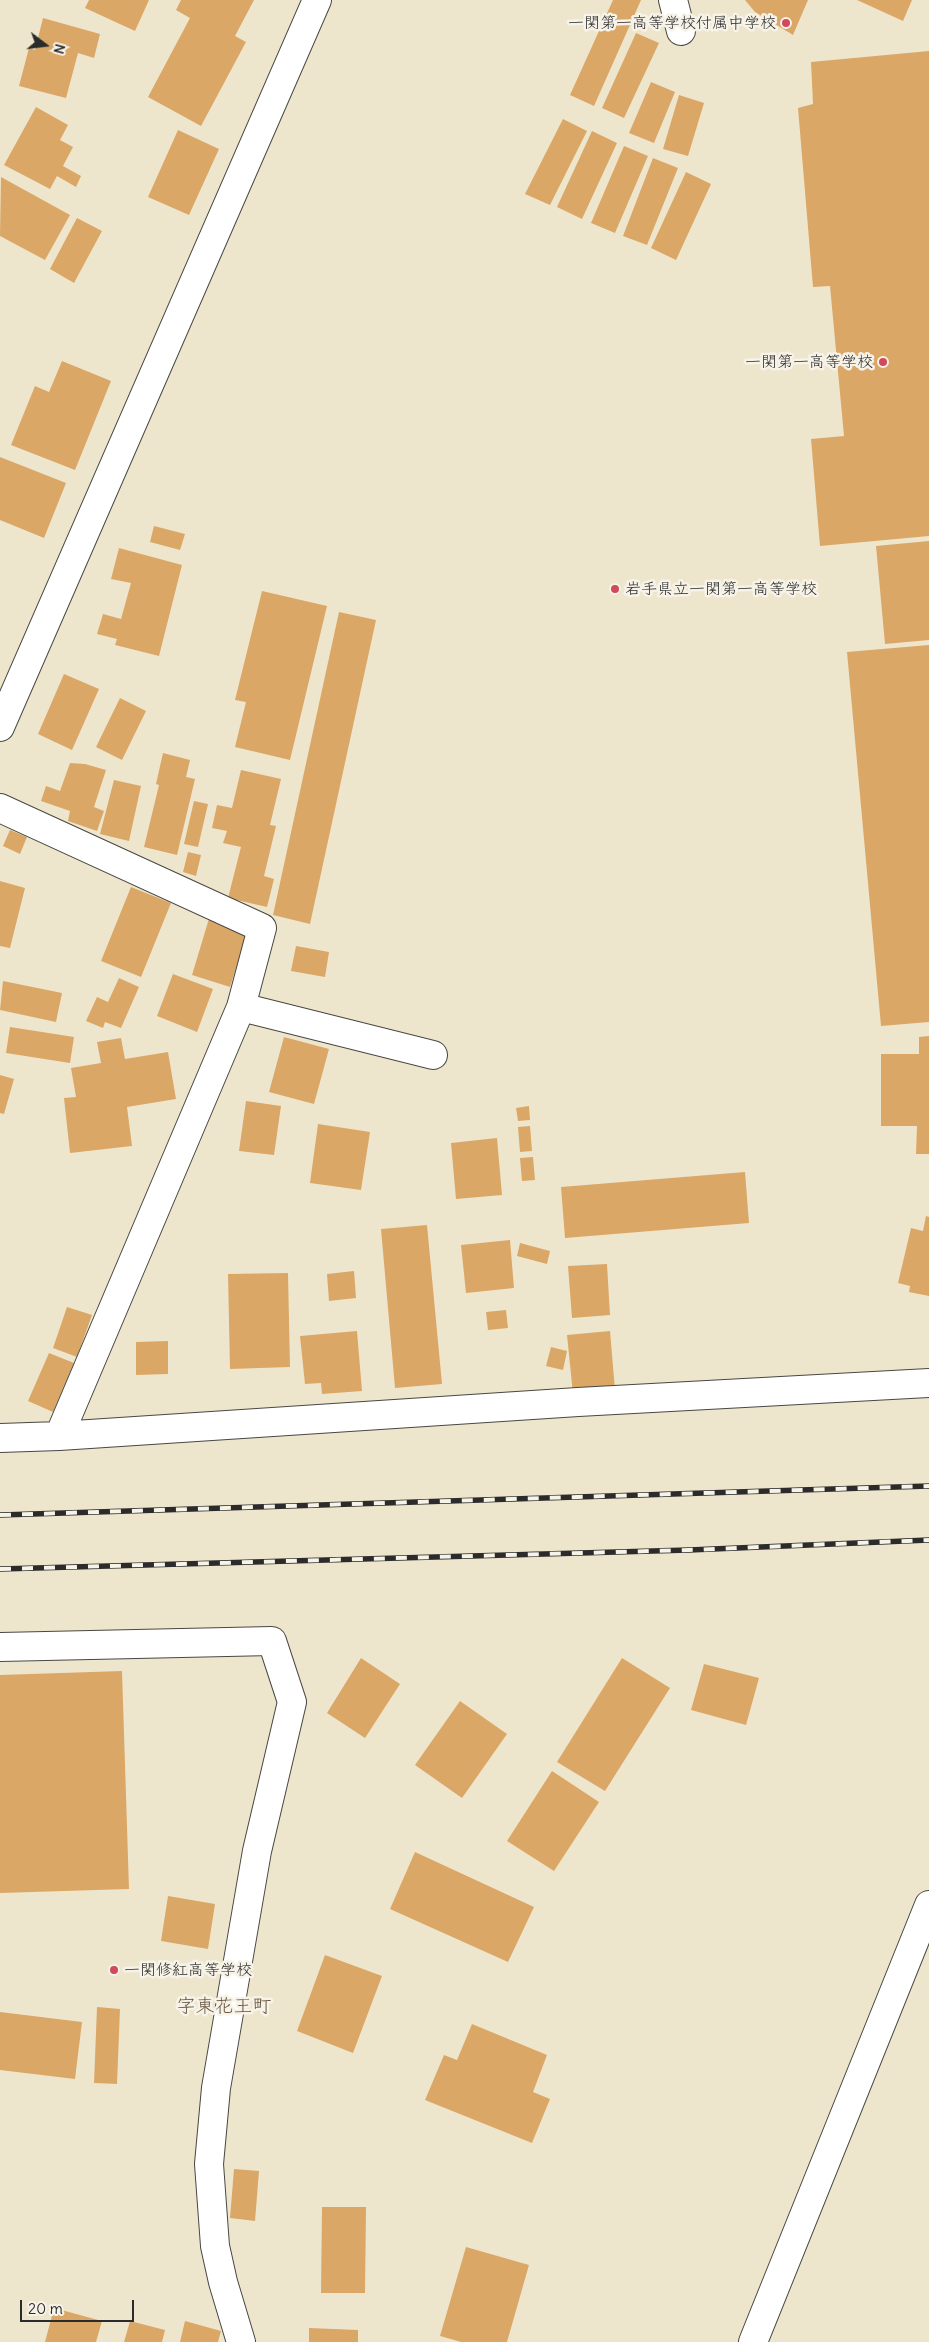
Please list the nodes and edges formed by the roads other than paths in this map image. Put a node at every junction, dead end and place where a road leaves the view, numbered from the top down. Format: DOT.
graph roads {
  1 [pos="317,0"];
  2 [pos="673,0"];
  3 [pos="681,31"];
  4 [pos="8,683"];
  5 [pos="0,727"];
  6 [pos="0,808"];
  7 [pos="241,1007"];
  8 [pos="433,1055"];
  9 [pos="929,1382"];
  10 [pos="59,1436"];
  11 [pos="0,1438"];
  12 [pos="0,1646"];
  13 [pos="929,1905"];
  14 [pos="241,2342"];
  15 [pos="753,2342"];
  1 -- 4 [label="street"];
  2 -- 3 [label="street"];
  4 -- 5 [label="street"];
  6 -- 7 [label="street"];
  7 -- 8 [label="street"];
  7 -- 10 [label="street"];
  9 -- 10 [label="street"];
  10 -- 11 [label="street"];
  12 -- 14 [label="street"];
  13 -- 15 [label="street"];
}
